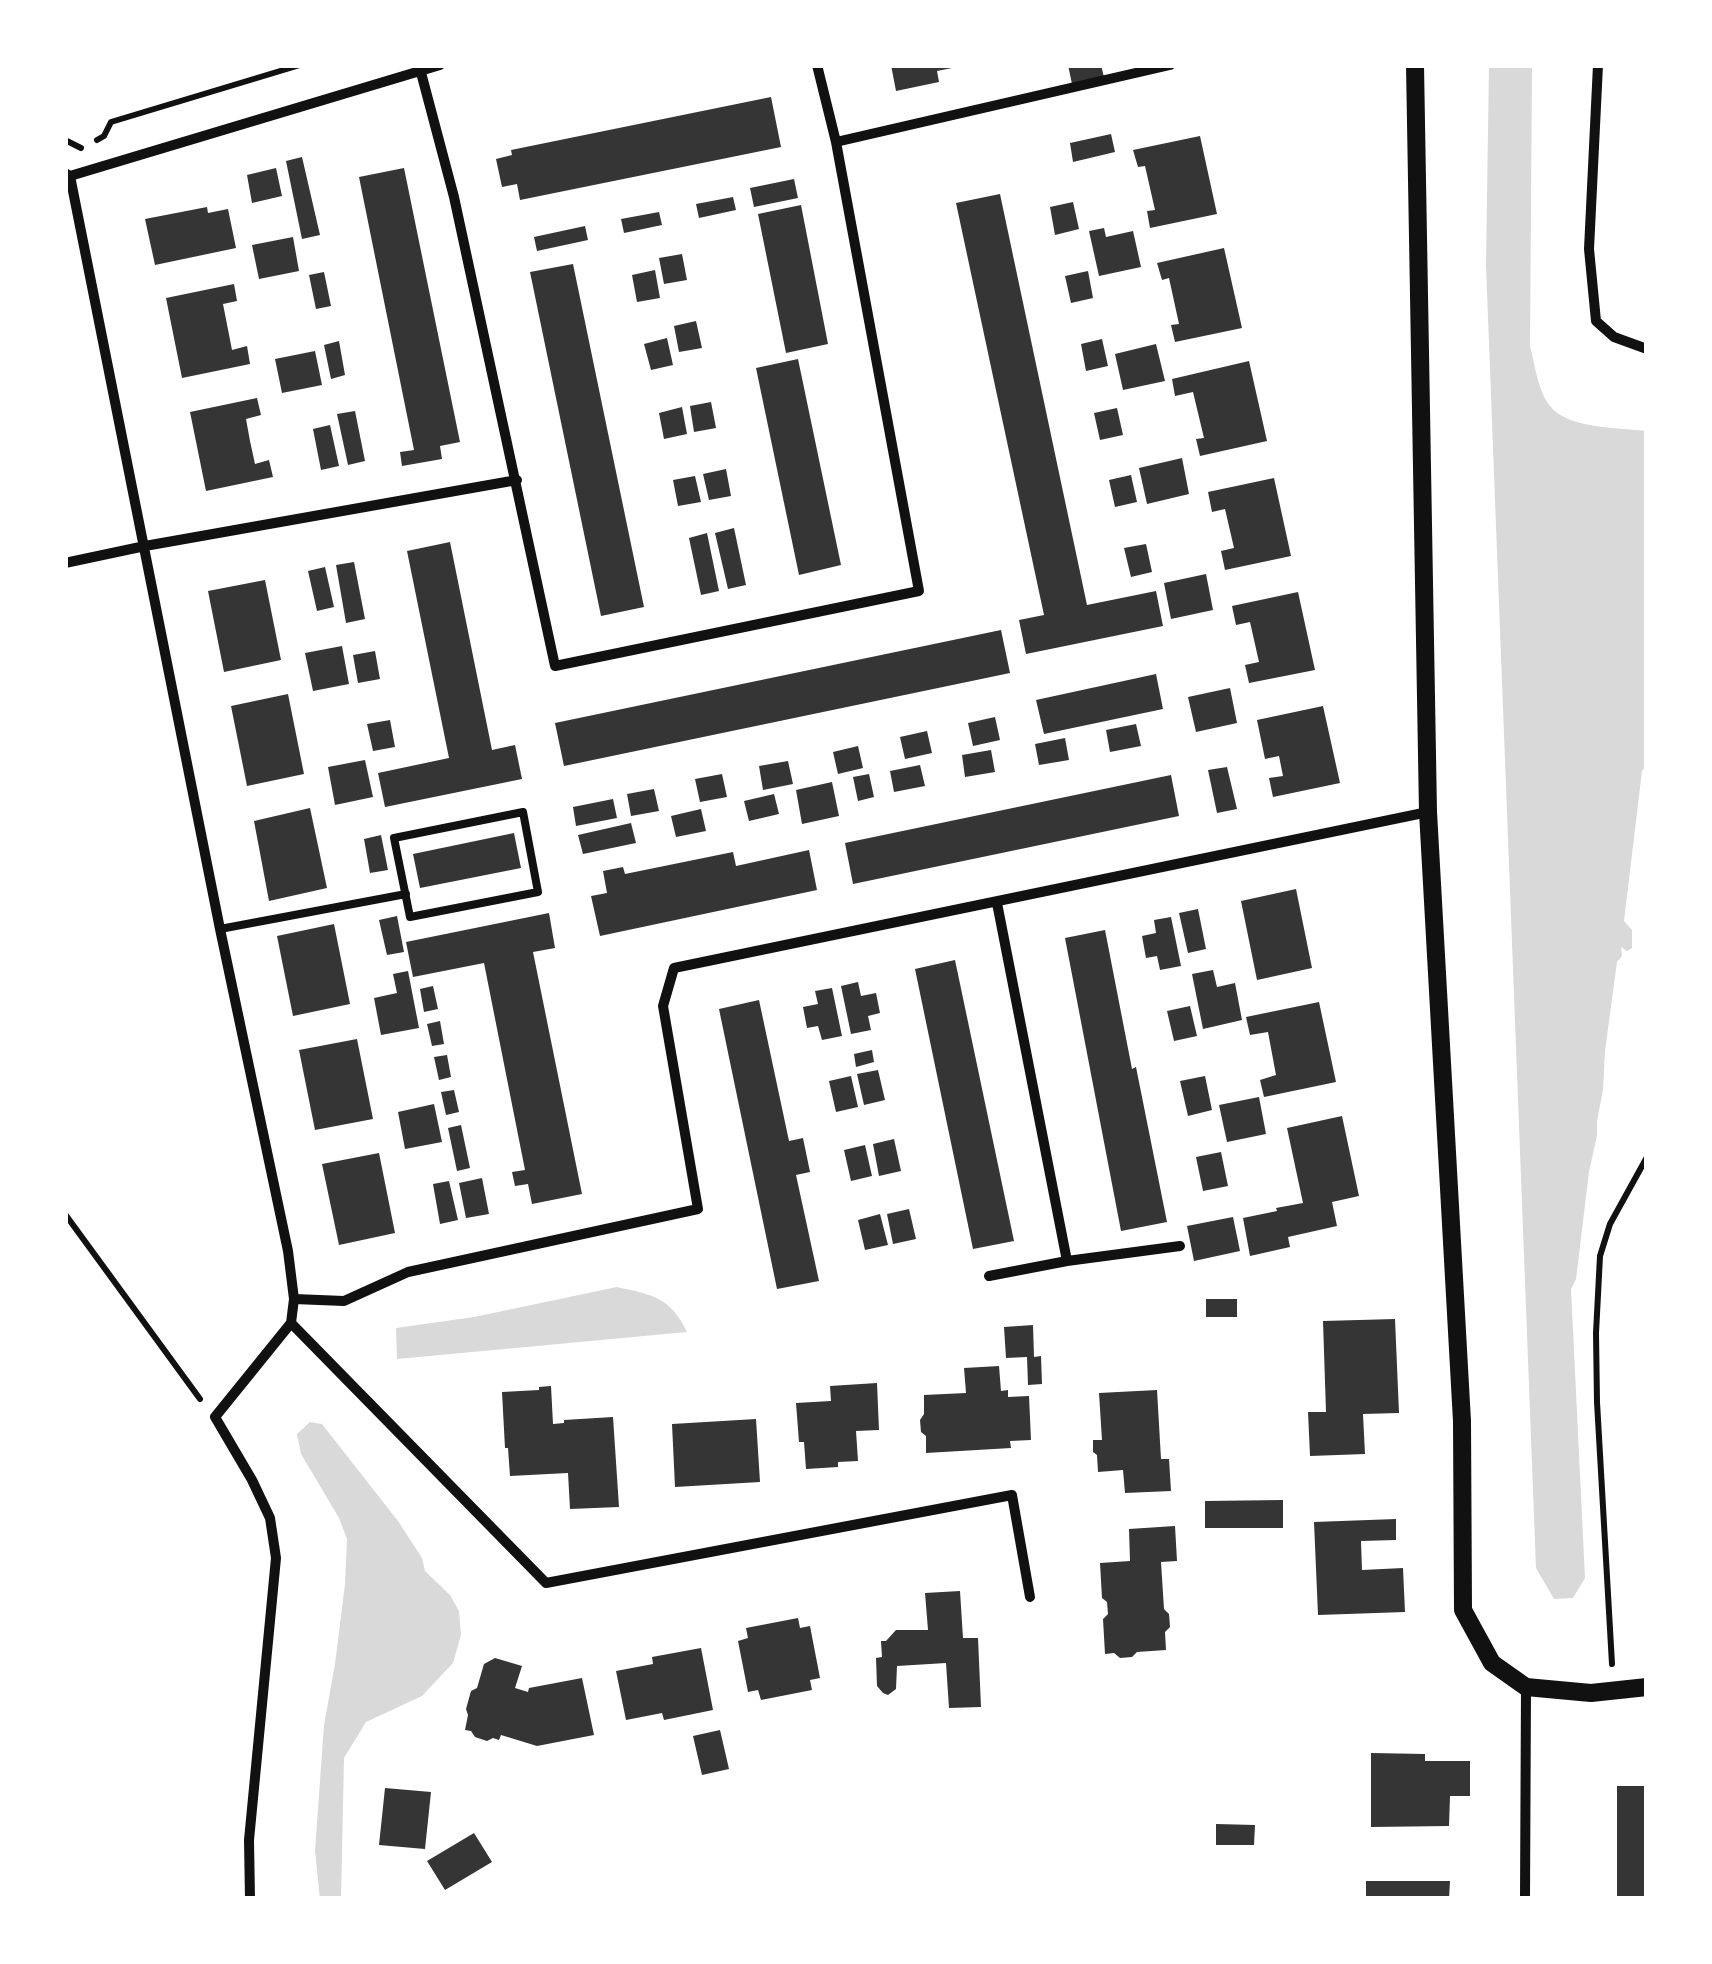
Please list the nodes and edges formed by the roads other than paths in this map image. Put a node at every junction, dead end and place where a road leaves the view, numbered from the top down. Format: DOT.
graph roads {
  1 [pos="440,65"];
  2 [pos="817,65"];
  3 [pos="1170,65"];
  4 [pos="1415,65"];
  5 [pos="1598,65"];
  6 [pos="420,67"];
  7 [pos="836,142"];
  8 [pos="68,175"];
  9 [pos="1647,349"];
  10 [pos="517,480"];
  11 [pos="144,546"];
  12 [pos="65,563"];
  13 [pos="1428,812"];
  14 [pos="406,894"];
  15 [pos="997,903"];
  16 [pos="220,929"];
  17 [pos="1180,1246"];
  18 [pos="1067,1261"];
  19 [pos="989,1276"];
  20 [pos="294,1299"];
  21 [pos="292,1322"];
  22 [pos="1030,1597"];
  23 [pos="1647,1687"];
  24 [pos="1526,1688"];
  25 [pos="250,1899"];
  26 [pos="1525,1899"];
  1 -- 6 [label="street"];
  2 -- 7 [label="street"];
  3 -- 7 [label="street"];
  4 -- 13 [label="street"];
  5 -- 9 [label="street"];
  6 -- 8 [label="street"];
  6 -- 10 [label="street"];
  7 -- 10 [label="street"];
  8 -- 11 [label="street"];
  10 -- 11 [label="street"];
  11 -- 12 [label="street"];
  11 -- 16 [label="street"];
  13 -- 15 [label="street"];
  13 -- 24 [label="street"];
  14 -- 14 [label="lane"];
  14 -- 16 [label="lane"];
  15 -- 18 [label="street"];
  15 -- 20 [label="street"];
  16 -- 20 [label="street"];
  17 -- 18 [label="street"];
  18 -- 19 [label="street"];
  20 -- 21 [label="street"];
  21 -- 22 [label="street"];
  21 -- 25 [label="street"];
  23 -- 24 [label="street"];
  24 -- 26 [label="street"];
}
